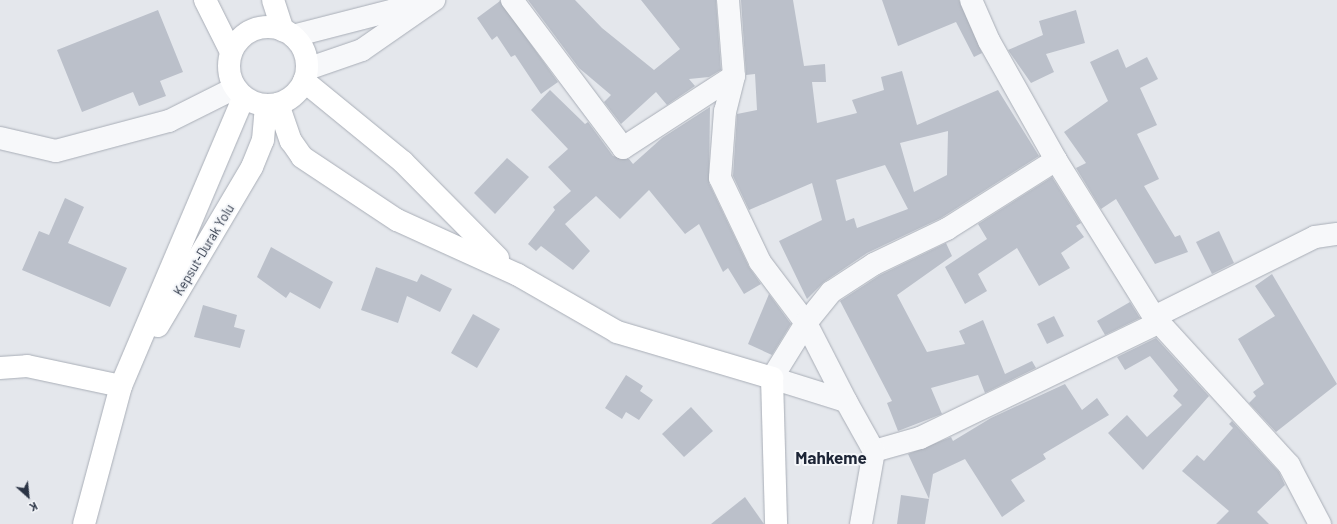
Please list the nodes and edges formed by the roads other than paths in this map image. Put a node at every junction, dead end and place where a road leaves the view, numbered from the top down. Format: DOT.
graph roads {
  1 [pos="205,0"];
  2 [pos="273,0"];
  3 [pos="419,0"];
  4 [pos="434,0"];
  5 [pos="512,0"];
  6 [pos="728,0"];
  7 [pos="971,0"];
  8 [pos="288,33"];
  9 [pos="231,52"];
  10 [pos="306,75"];
  11 [pos="734,76"];
  12 [pos="239,93"];
  13 [pos="272,105"];
  14 [pos="0,138"];
  15 [pos="1056,160"];
  16 [pos="1337,234"];
  17 [pos="518,275"];
  18 [pos="1156,320"];
  19 [pos="806,323"];
  20 [pos="0,368"];
  21 [pos="772,378"];
  22 [pos="121,386"];
  23 [pos="846,401"];
  24 [pos="874,452"];
  25 [pos="84,524"];
  26 [pos="776,524"];
  27 [pos="861,524"];
  28 [pos="1320,524"];
  1 -- 9 [label="street"];
  2 -- 8 [label="street"];
  3 -- 8 [label="street"];
  4 -- 10 [label="street"];
  5 -- 11 [label="street"];
  6 -- 11 [label="street"];
  7 -- 15 [label="street"];
  8 -- 9 [label="street"];
  8 -- 10 [label="street"];
  9 -- 12 [label="street"];
  10 -- 13 [label="street"];
  10 -- 17 [label="street"];
  11 -- 19 [label="street"];
  12 -- 13 [label="street"];
  12 -- 14 [label="street"];
  12 -- 22 [label="street, Kepsut-Durak Yolu"];
  13 -- 17 [label="street"];
  13 -- 22 [label="street, Kepsut-Durak Yolu"];
  15 -- 18 [label="street"];
  15 -- 19 [label="street"];
  16 -- 18 [label="street"];
  17 -- 21 [label="street"];
  18 -- 24 [label="street"];
  18 -- 28 [label="street"];
  19 -- 21 [label="street"];
  19 -- 23 [label="street"];
  20 -- 22 [label="street"];
  21 -- 23 [label="street"];
  21 -- 26 [label="street"];
  22 -- 25 [label="street, Kepsut-Durak Yolu"];
  23 -- 24 [label="street"];
  24 -- 27 [label="street"];
}
